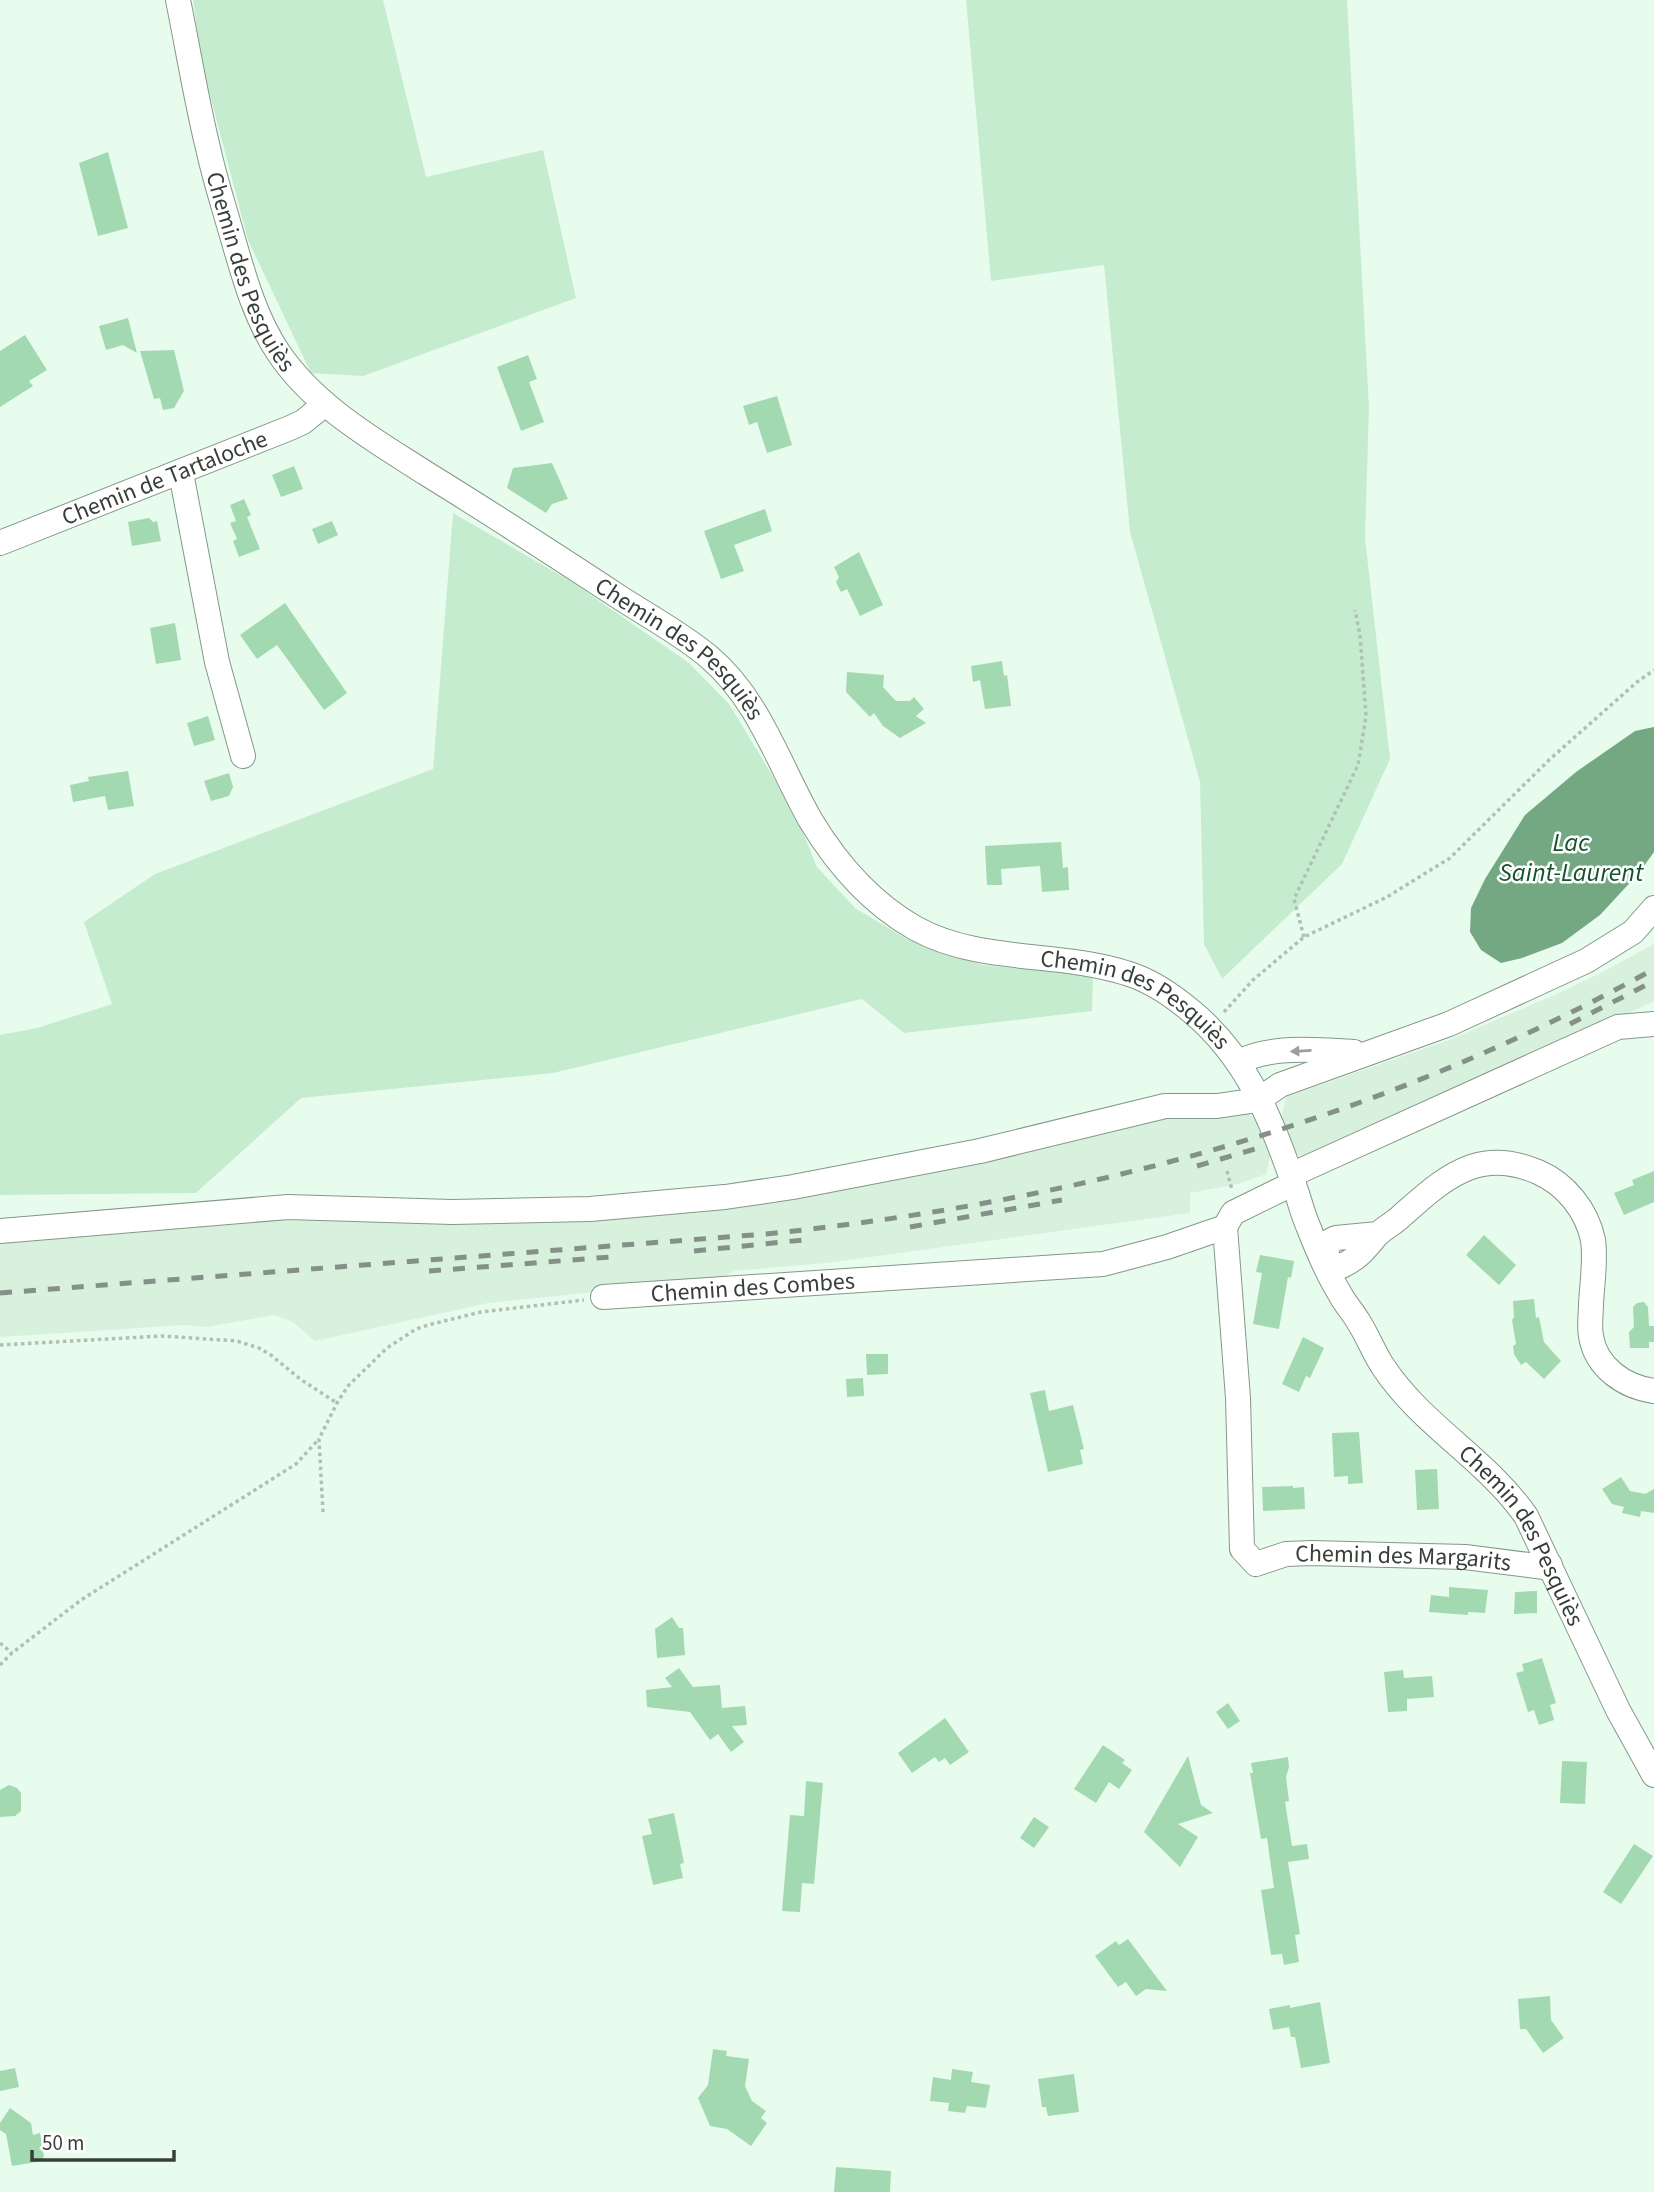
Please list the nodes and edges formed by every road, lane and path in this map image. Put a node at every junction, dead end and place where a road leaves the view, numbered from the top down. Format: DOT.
graph roads {
  1 [pos="178,0"];
  2 [pos="325,404"];
  3 [pos="181,473"];
  4 [pos="0,543"];
  5 [pos="1355,610"];
  6 [pos="1654,670"];
  7 [pos="243,756"];
  8 [pos="1654,908"];
  9 [pos="1304,937"];
  10 [pos="1219,1017"];
  11 [pos="1654,1024"];
  12 [pos="1365,1053"];
  13 [pos="1239,1062"];
  14 [pos="1261,1098"];
  15 [pos="1227,1171"];
  16 [pos="1292,1179"];
  17 [pos="1230,1185"];
  18 [pos="1225,1227"];
  19 [pos="0,1231"];
  20 [pos="1332,1256"];
  21 [pos="603,1297"];
  22 [pos="0,1345"];
  23 [pos="1654,1391"];
  24 [pos="337,1403"];
  25 [pos="319,1439"];
  26 [pos="323,1512"];
  27 [pos="1550,1564"];
  28 [pos="0,1643"];
  29 [pos="12,1653"];
  30 [pos="0,1665"];
  31 [pos="1654,1775"];
  1 -- 2 [label="street, Chemin des Pesquiès"];
  2 -- 3 [label="street, Chemin de Tartaloche"];
  2 -- 13 [label="street, Chemin des Pesquiès"];
  3 -- 4 [label="street, Chemin de Tartaloche"];
  3 -- 7 [label="street"];
  5 -- 9 [label="path"];
  6 -- 9 [label="path"];
  8 -- 12 [label="street"];
  9 -- 10 [label="path"];
  11 -- 16 [label="street, Chemin des Combes"];
  12 -- 13 [label="street, one-way"];
  12 -- 14 [label="street"];
  13 -- 14 [label="street, Chemin des Pesquiès"];
  14 -- 16 [label="street, Chemin des Pesquiès"];
  14 -- 19 [label="street"];
  15 -- 17 [label="path"];
  16 -- 18 [label="street, Chemin des Combes"];
  16 -- 20 [label="street, Chemin des Pesquiès"];
  18 -- 21 [label="street, Chemin des Combes"];
  18 -- 27 [label="street, Chemin des Margarits"];
  20 -- 23 [label="street"];
  20 -- 27 [label="street, Chemin des Pesquiès"];
  21 -- 24 [label="path"];
  22 -- 24 [label="path"];
  24 -- 25 [label="path"];
  25 -- 26 [label="path"];
  25 -- 29 [label="path"];
  27 -- 31 [label="street, Chemin des Pesquiès"];
  28 -- 29 [label="path"];
  29 -- 30 [label="path"];
}
